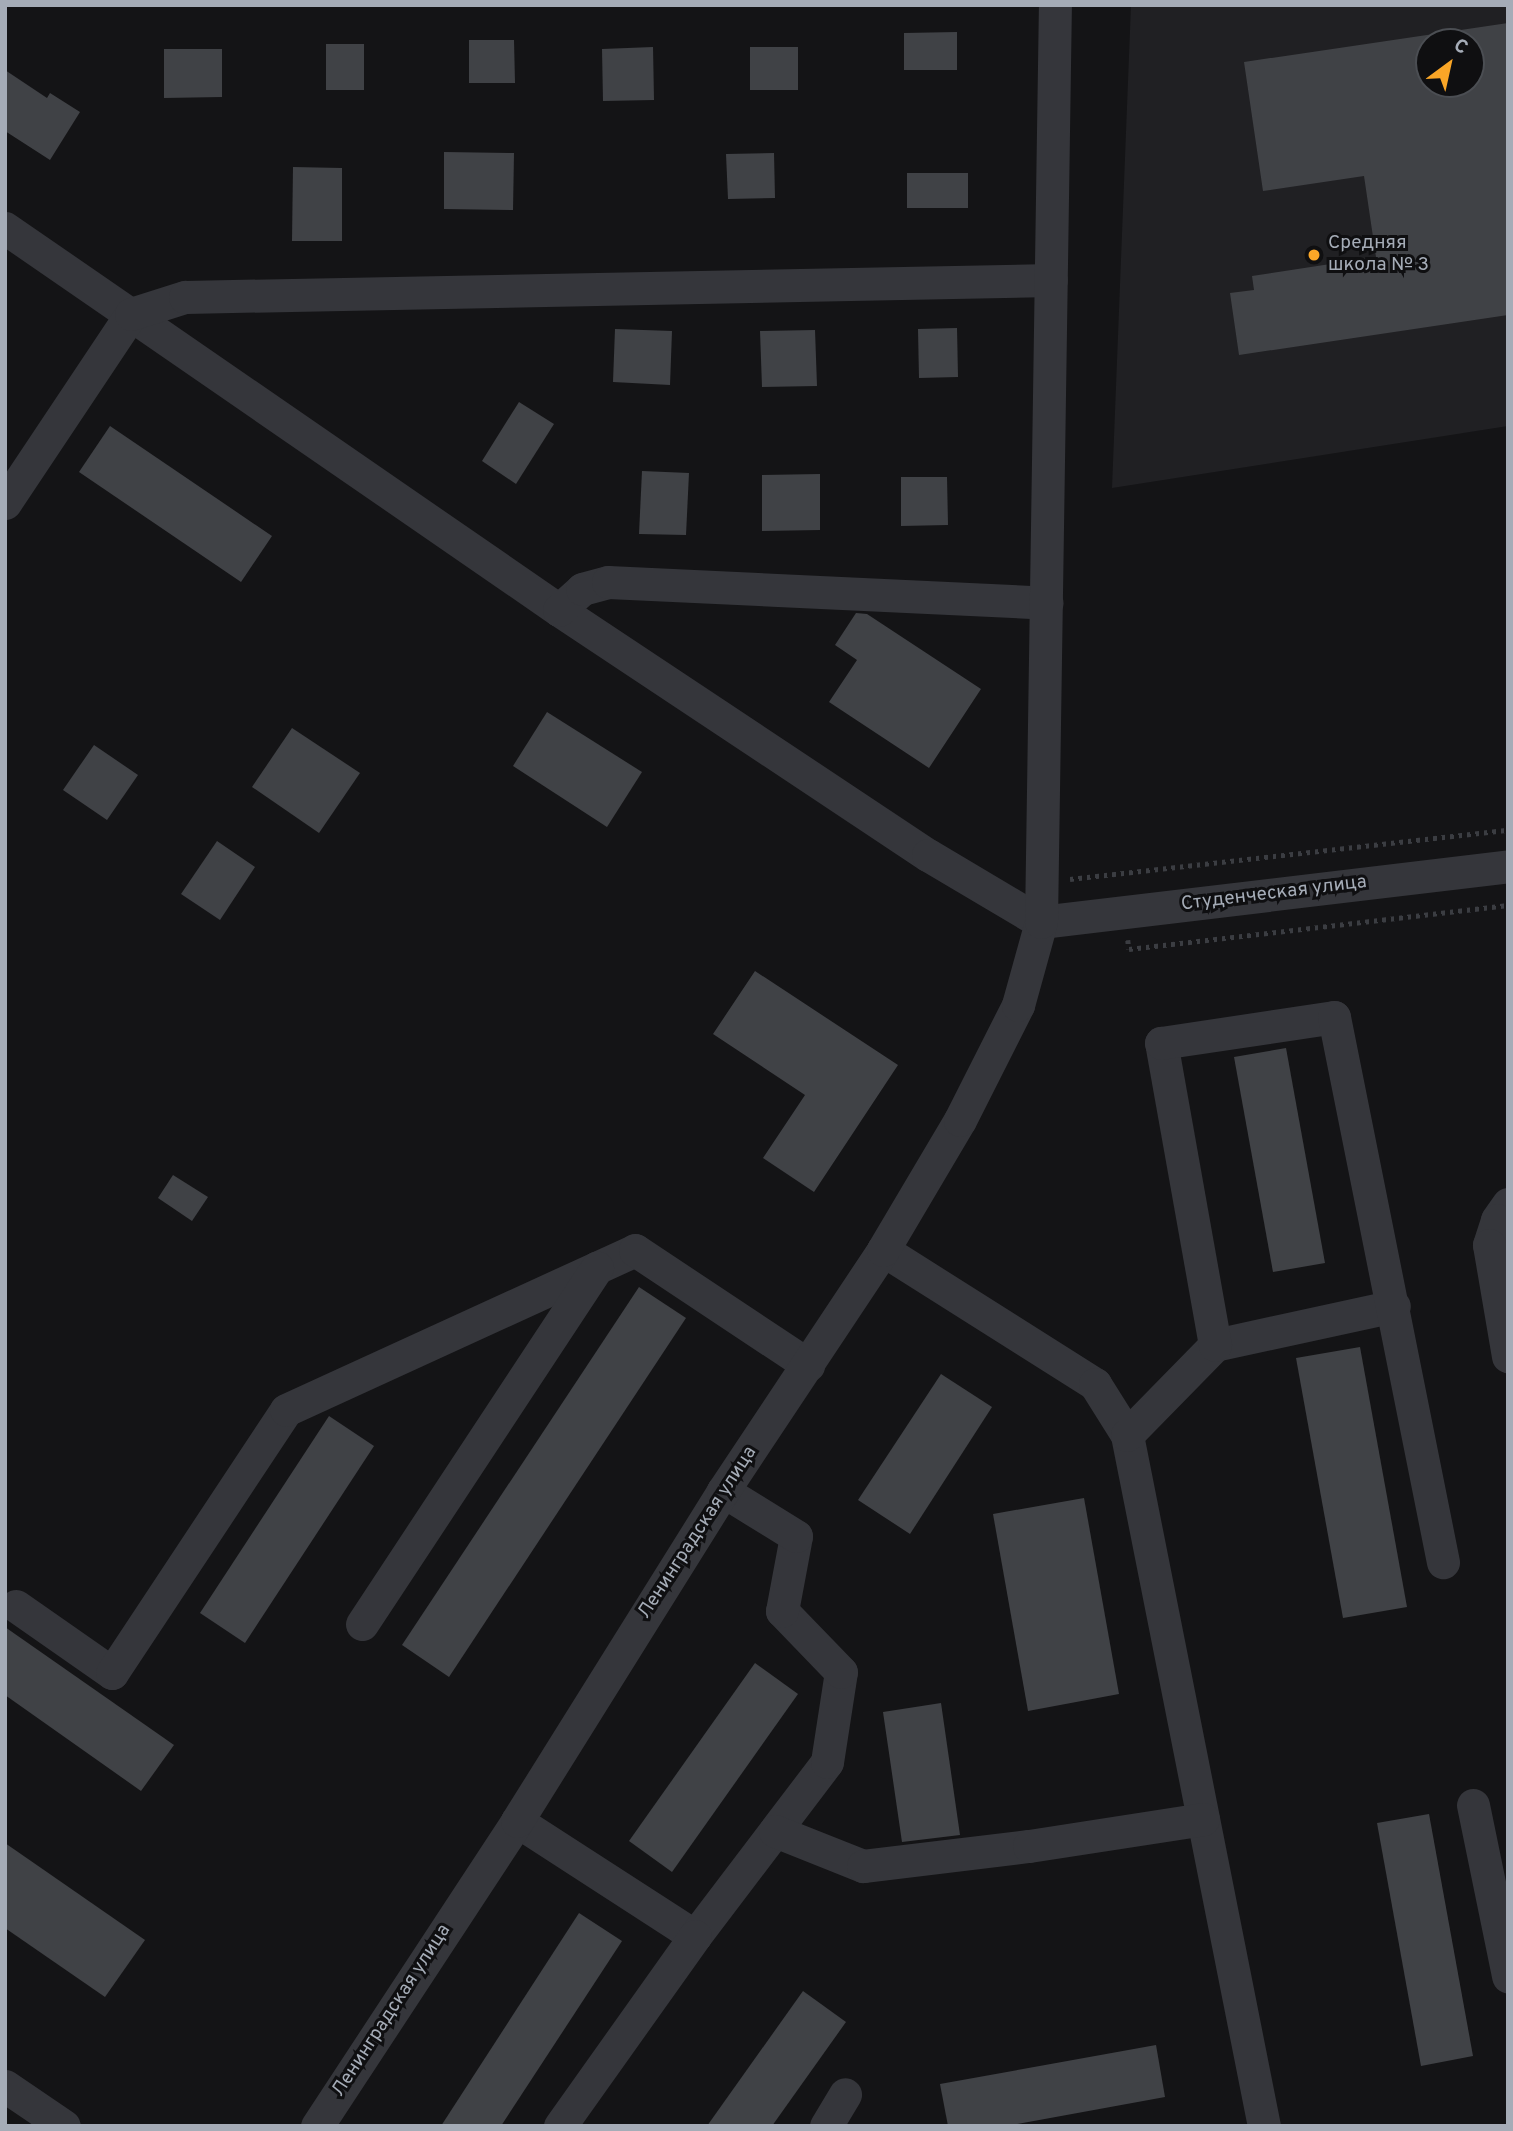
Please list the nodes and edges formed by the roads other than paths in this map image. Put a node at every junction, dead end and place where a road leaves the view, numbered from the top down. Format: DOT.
graph roads {
  1 [pos="1055,5"];
  2 [pos="5,228"];
  3 [pos="1051,280"];
  4 [pos="131,314"];
  5 [pos="5,503"];
  6 [pos="1046,603"];
  7 [pos="559,610"];
  8 [pos="1508,866"];
  9 [pos="1041,922"];
  10 [pos="1508,1203"];
  11 [pos="883,1250"];
  12 [pos="597,1267"];
  13 [pos="1394,1306"];
  14 [pos="1215,1345"];
  15 [pos="1508,1356"];
  16 [pos="808,1365"];
  17 [pos="1127,1435"];
  18 [pos="723,1492"];
  19 [pos="1443,1563"];
  20 [pos="16,1606"];
  21 [pos="362,1624"];
  22 [pos="1473,1805"];
  23 [pos="1203,1819"];
  24 [pos="517,1821"];
  25 [pos="775,1831"];
  26 [pos="695,1936"];
  27 [pos="1508,1976"];
  28 [pos="5,2086"];
  29 [pos="845,2094"];
  30 [pos="64,2126"];
  31 [pos="317,2126"];
  32 [pos="560,2126"];
  33 [pos="826,2126"];
  34 [pos="1264,2126"];
  1 -- 3 [label="street, Ленинградская улица"];
  2 -- 4 [label="street"];
  3 -- 4 [label="street"];
  3 -- 6 [label="street, Ленинградская улица"];
  4 -- 5 [label="street"];
  4 -- 7 [label="street"];
  6 -- 7 [label="street"];
  6 -- 9 [label="street, Ленинградская улица"];
  7 -- 9 [label="street"];
  8 -- 9 [label="street, Студенческая улица"];
  9 -- 11 [label="street, Ленинградская улица"];
  10 -- 15 [label="street"];
  11 -- 16 [label="street, Ленинградская улица"];
  11 -- 17 [label="street"];
  12 -- 16 [label="street"];
  12 -- 20 [label="street"];
  12 -- 21 [label="street"];
  13 -- 14 [label="street"];
  13 -- 14 [label="street"];
  13 -- 19 [label="street"];
  14 -- 17 [label="street"];
  16 -- 18 [label="street, Ленинградская улица"];
  17 -- 23 [label="street"];
  18 -- 24 [label="street, Ленинградская улица"];
  18 -- 25 [label="street"];
  22 -- 27 [label="street"];
  23 -- 25 [label="street"];
  23 -- 34 [label="street"];
  24 -- 26 [label="street"];
  24 -- 31 [label="street, Ленинградская улица"];
  25 -- 26 [label="street"];
  26 -- 32 [label="street"];
  28 -- 30 [label="street"];
  29 -- 33 [label="street"];
}
